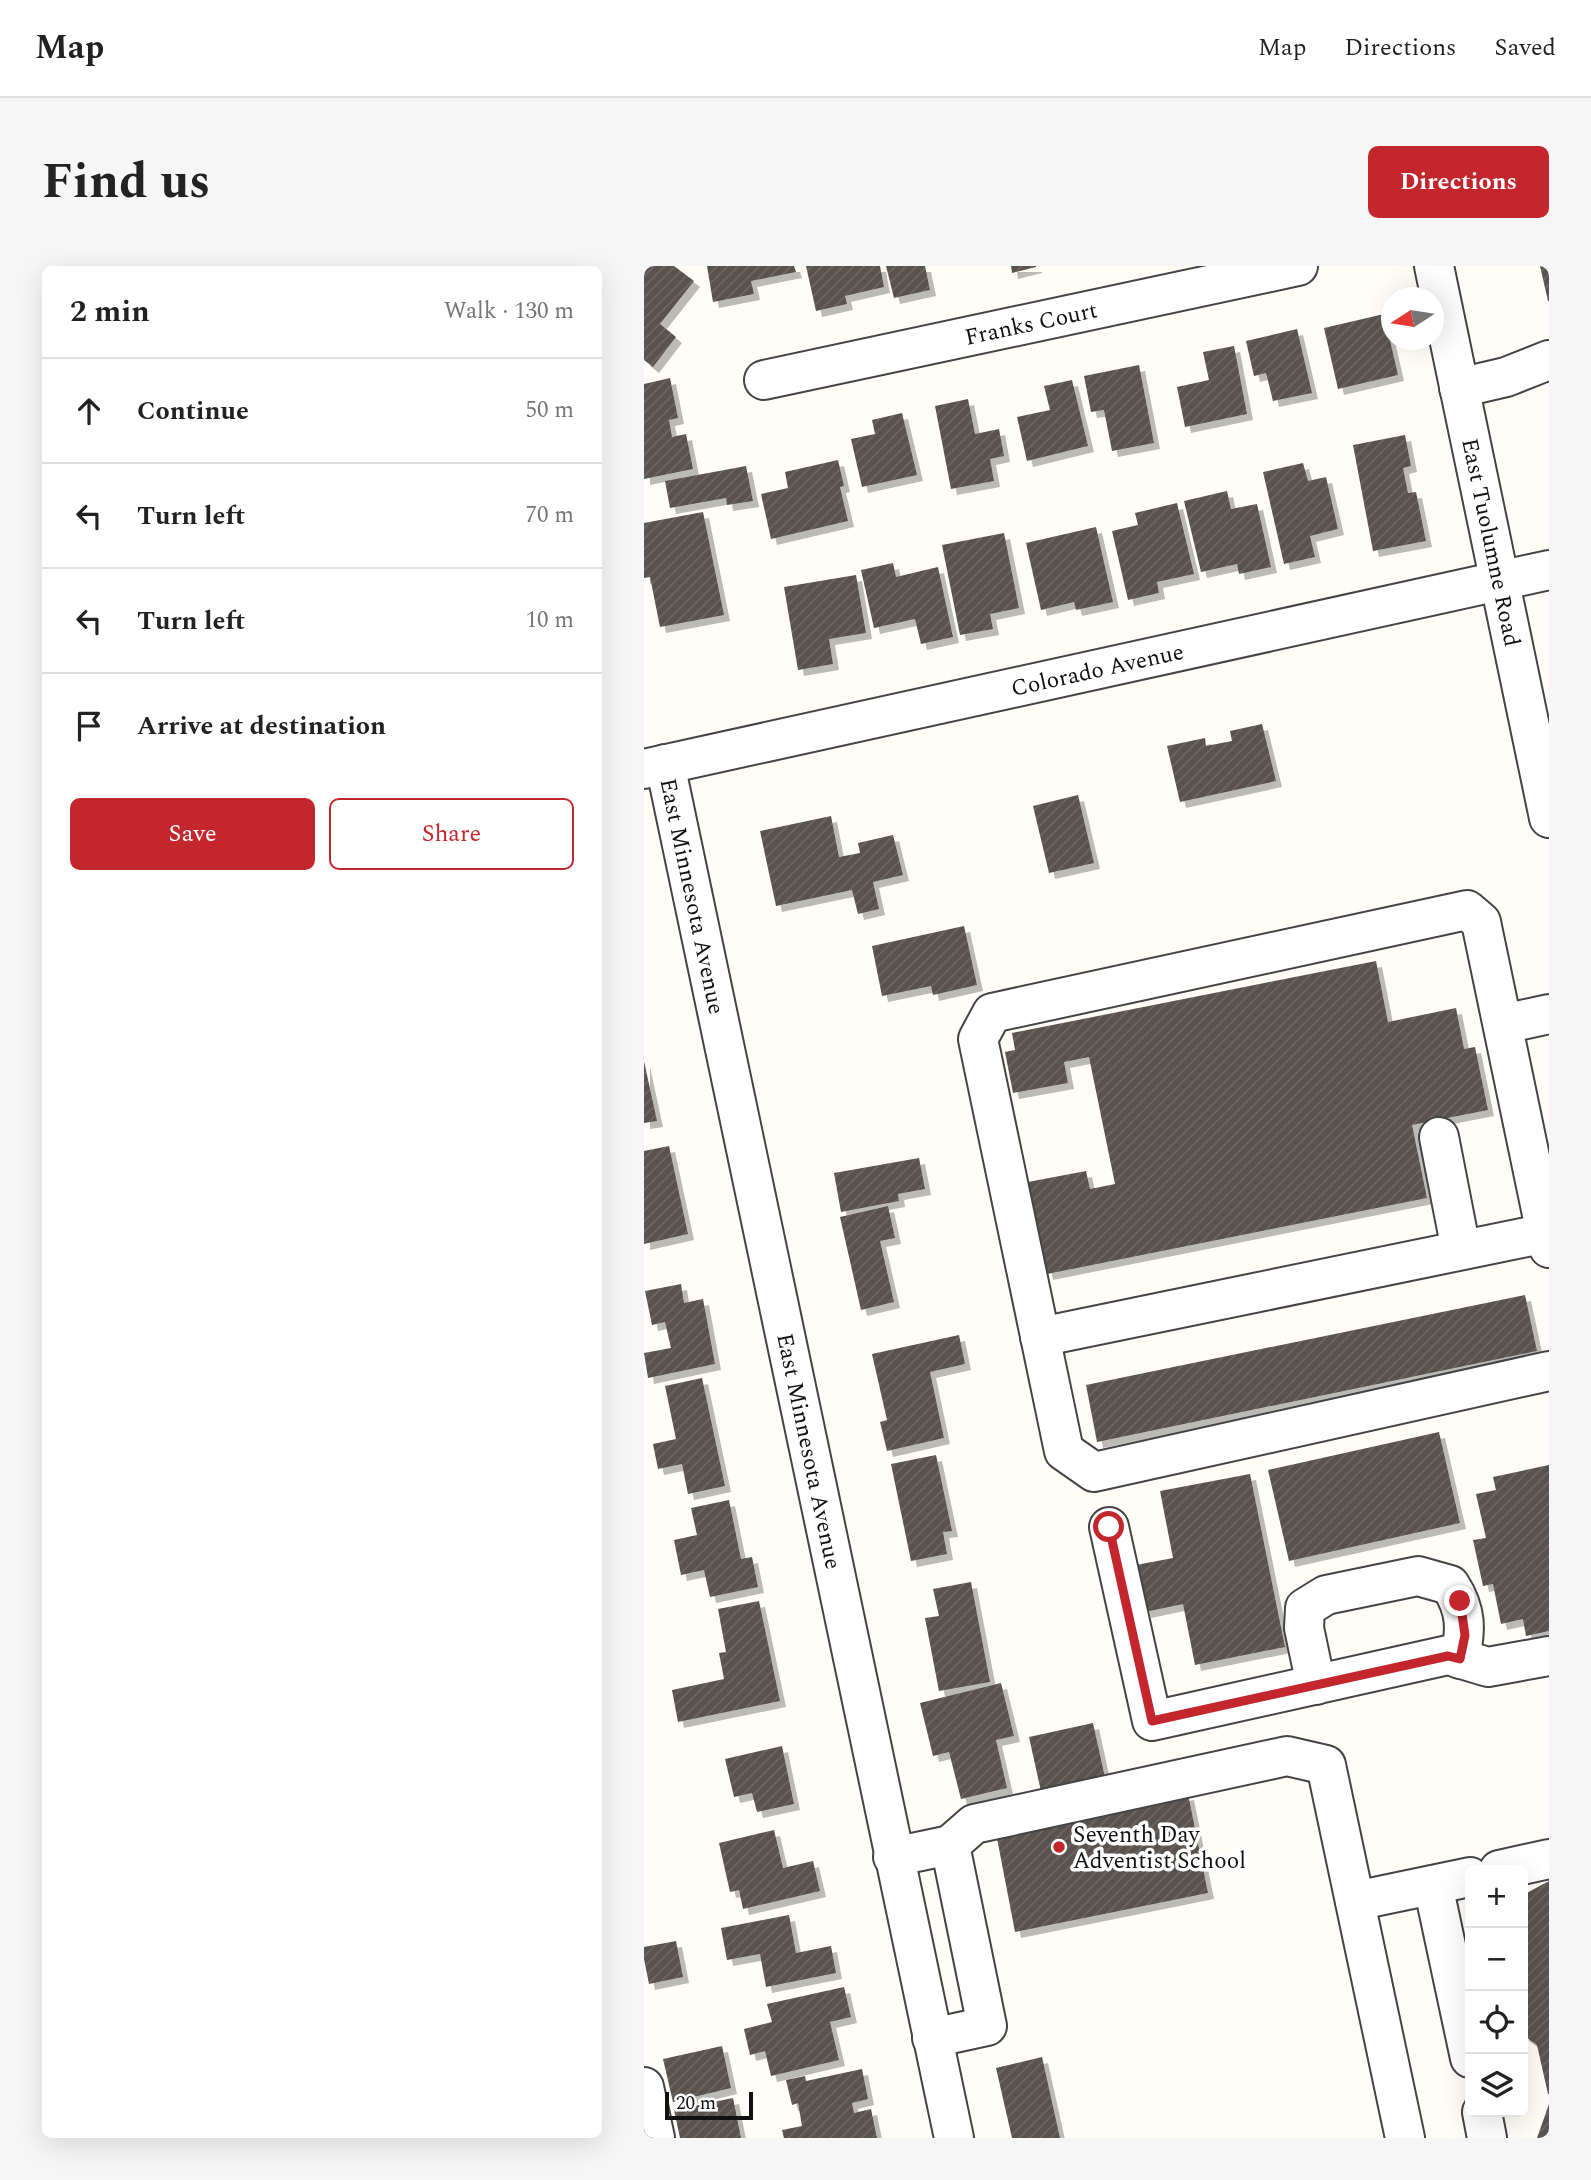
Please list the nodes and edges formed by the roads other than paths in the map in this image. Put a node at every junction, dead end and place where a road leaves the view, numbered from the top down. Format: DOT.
graph roads {
  1 [pos="1297,266"];
  2 [pos="1434,266"];
  3 [pos="1549,360"];
  4 [pos="764,380"];
  5 [pos="1459,388"];
  6 [pos="1549,570"];
  7 [pos="1499,580"];
  8 [pos="655,766"];
  9 [pos="1549,818"];
  10 [pos="1549,1014"];
  11 [pos="1503,1024"];
  12 [pos="1439,1137"];
  13 [pos="1547,1240"];
  14 [pos="1461,1250"];
  15 [pos="1040,1337"];
  16 [pos="1549,1371"];
  17 [pos="1109,1527"];
  18 [pos="1549,1656"];
  19 [pos="1460,1659"];
  20 [pos="1316,1685"];
  21 [pos="950,1845"];
  22 [pos="893,1857"];
  23 [pos="1549,1859"];
  24 [pos="1522,1865"];
  25 [pos="1465,1878"];
  26 [pos="1433,1885"];
  27 [pos="1355,1901"];
  28 [pos="932,2038"];
  29 [pos="1469,2054"];
  30 [pos="644,2087"];
  31 [pos="1483,2117"];
  32 [pos="654,2138"];
  33 [pos="954,2138"];
  34 [pos="1405,2138"];
  35 [pos="1487,2138"];
  1 -- 4 [label="street, Franks Court"];
  2 -- 5 [label="street, East Tuolumne Road"];
  3 -- 5 [label="street"];
  5 -- 7 [label="street, East Tuolumne Road"];
  6 -- 7 [label="street, Colorado Avenue"];
  7 -- 8 [label="street, Colorado Avenue"];
  7 -- 9 [label="street, East Tuolumne Road"];
  8 -- 22 [label="street, East Minnesota Avenue"];
  10 -- 11 [label="street"];
  11 -- 13 [label="street"];
  11 -- 15 [label="street"];
  12 -- 14 [label="street"];
  13 -- 14 [label="street"];
  14 -- 15 [label="street"];
  15 -- 16 [label="street"];
  17 -- 20 [label="street"];
  18 -- 19 [label="street"];
  19 -- 20 [label="street"];
  19 -- 20 [label="street"];
  21 -- 22 [label="street"];
  21 -- 27 [label="street"];
  21 -- 28 [label="street"];
  22 -- 28 [label="street, East Minnesota Avenue"];
  23 -- 24 [label="street"];
  25 -- 26 [label="street"];
  26 -- 27 [label="street"];
  26 -- 29 [label="street"];
  27 -- 34 [label="street"];
  28 -- 33 [label="street, East Minnesota Avenue"];
  30 -- 32 [label="street"];
  31 -- 35 [label="street"];
}
